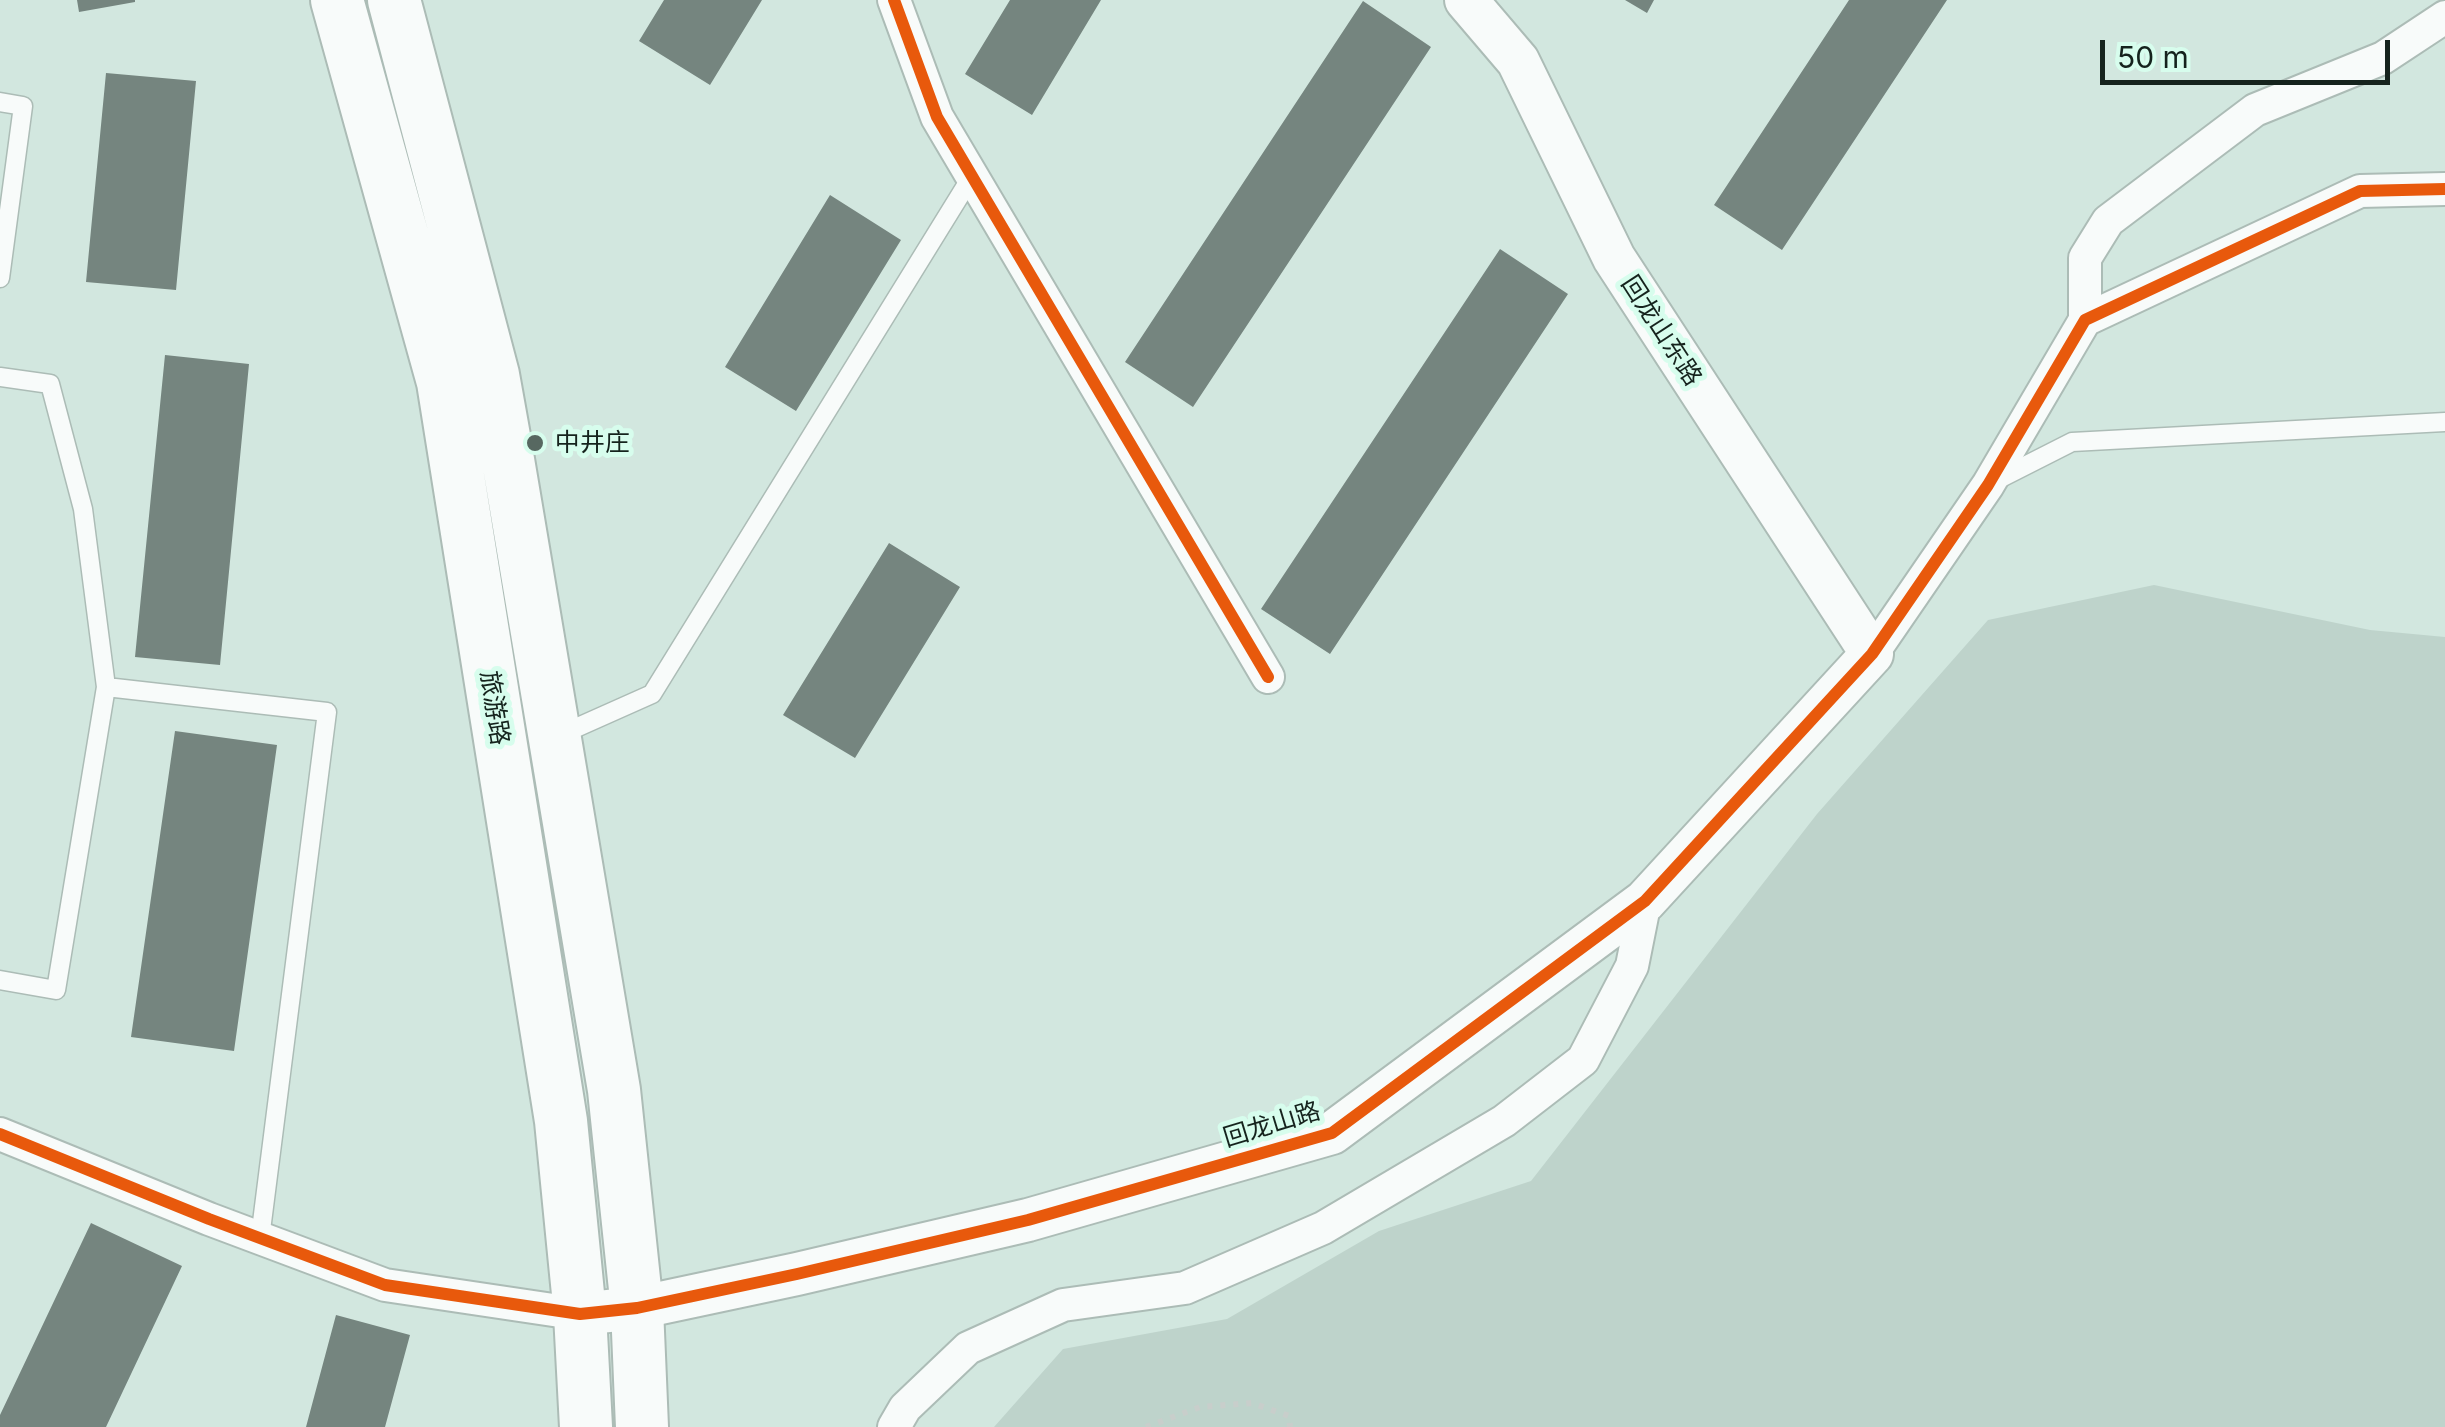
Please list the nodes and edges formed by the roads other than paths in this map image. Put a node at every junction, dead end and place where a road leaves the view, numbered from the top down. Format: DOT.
graph roads {
  1 [pos="337,0"];
  2 [pos="394,0"];
  3 [pos="894,0"];
  4 [pos="1466,0"];
  5 [pos="2445,16"];
  6 [pos="0,102"];
  7 [pos="972,176"];
  8 [pos="2445,189"];
  9 [pos="0,278"];
  10 [pos="2085,320"];
  11 [pos="0,377"];
  12 [pos="2445,422"];
  13 [pos="1988,485"];
  14 [pos="1872,654"];
  15 [pos="1268,677"];
  16 [pos="106,688"];
  17 [pos="555,738"];
  18 [pos="1645,901"];
  19 [pos="0,980"];
  20 [pos="0,1134"];
  21 [pos="260,1238"];
  22 [pos="636,1308"];
  23 [pos="580,1314"];
  24 [pos="586,1427"];
  25 [pos="642,1427"];
  26 [pos="894,1427"];
  1 -- 23 [label="main road, 旅游路"];
  2 -- 17 [label="main road"];
  3 -- 7 [label="street"];
  4 -- 14 [label="street, 回龙山东路"];
  5 -- 10 [label="street"];
  6 -- 9 [label="lane"];
  7 -- 15 [label="street"];
  7 -- 17 [label="lane"];
  8 -- 10 [label="street"];
  10 -- 13 [label="street"];
  11 -- 16 [label="lane"];
  12 -- 13 [label="lane"];
  13 -- 14 [label="street"];
  14 -- 18 [label="street, 回龙山路"];
  16 -- 19 [label="lane"];
  16 -- 21 [label="lane"];
  17 -- 22 [label="main road"];
  18 -- 22 [label="street, 回龙山路"];
  18 -- 26 [label="street"];
  20 -- 21 [label="street"];
  21 -- 23 [label="street"];
  22 -- 23 [label="street, 回龙山路"];
  22 -- 25 [label="main road"];
  23 -- 24 [label="main road, 旅游路"];
}
